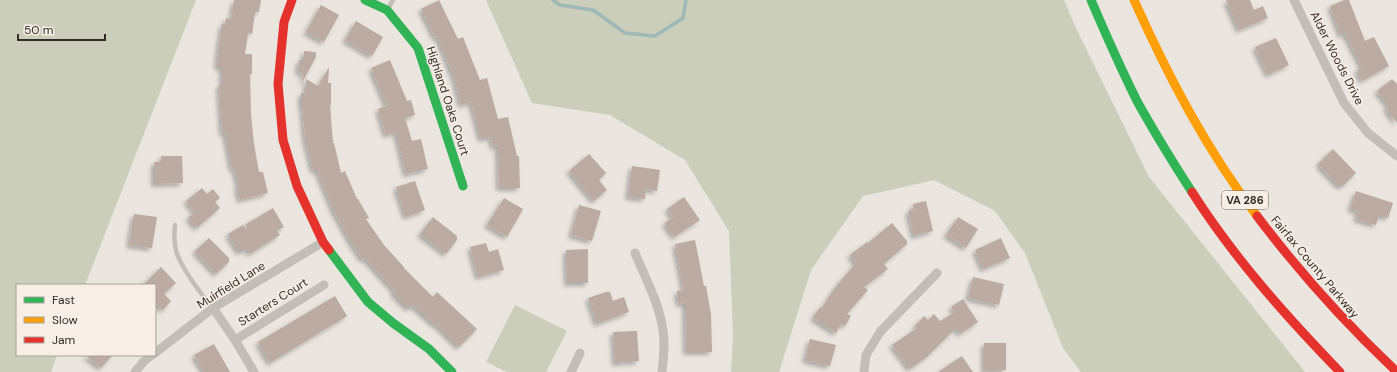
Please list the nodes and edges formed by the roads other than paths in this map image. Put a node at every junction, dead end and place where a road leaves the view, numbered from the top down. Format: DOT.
graph roads {
  1 [pos="292,0"];
  2 [pos="365,0"];
  3 [pos="393,0"];
  4 [pos="1091,0"];
  5 [pos="1134,0"];
  6 [pos="1294,0"];
  7 [pos="387,10"];
  8 [pos="1397,156"];
  9 [pos="463,186"];
  10 [pos="175,225"];
  11 [pos="323,242"];
  12 [pos="635,253"];
  13 [pos="937,273"];
  14 [pos="324,285"];
  15 [pos="213,308"];
  16 [pos="234,340"];
  17 [pos="156,352"];
  18 [pos="580,353"];
  19 [pos="151,356"];
  20 [pos="135,372"];
  21 [pos="254,372"];
  22 [pos="452,372"];
  23 [pos="571,372"];
  24 [pos="662,372"];
  25 [pos="864,372"];
  26 [pos="1340,372"];
  27 [pos="1397,372"];
  1 -- 11 [label="main road"];
  2 -- 7 [label="main road, Highland Oaks Court"];
  3 -- 7 [label="lane"];
  4 -- 26 [label="main road, VA 286"];
  5 -- 27 [label="main road, Fairfax County Parkway / VA 286"];
  6 -- 8 [label="street, Alder Woods Drive"];
  7 -- 9 [label="main road, Highland Oaks Court"];
  10 -- 15 [label="lane"];
  11 -- 15 [label="street, Muirfield Lane"];
  11 -- 22 [label="main road"];
  12 -- 24 [label="street"];
  13 -- 25 [label="street"];
  14 -- 16 [label="street, Starters Court"];
  15 -- 16 [label="street"];
  15 -- 17 [label="street, Muirfield Lane"];
  16 -- 21 [label="street"];
  18 -- 23 [label="street"];
  19 -- 20 [label="street"];
}
